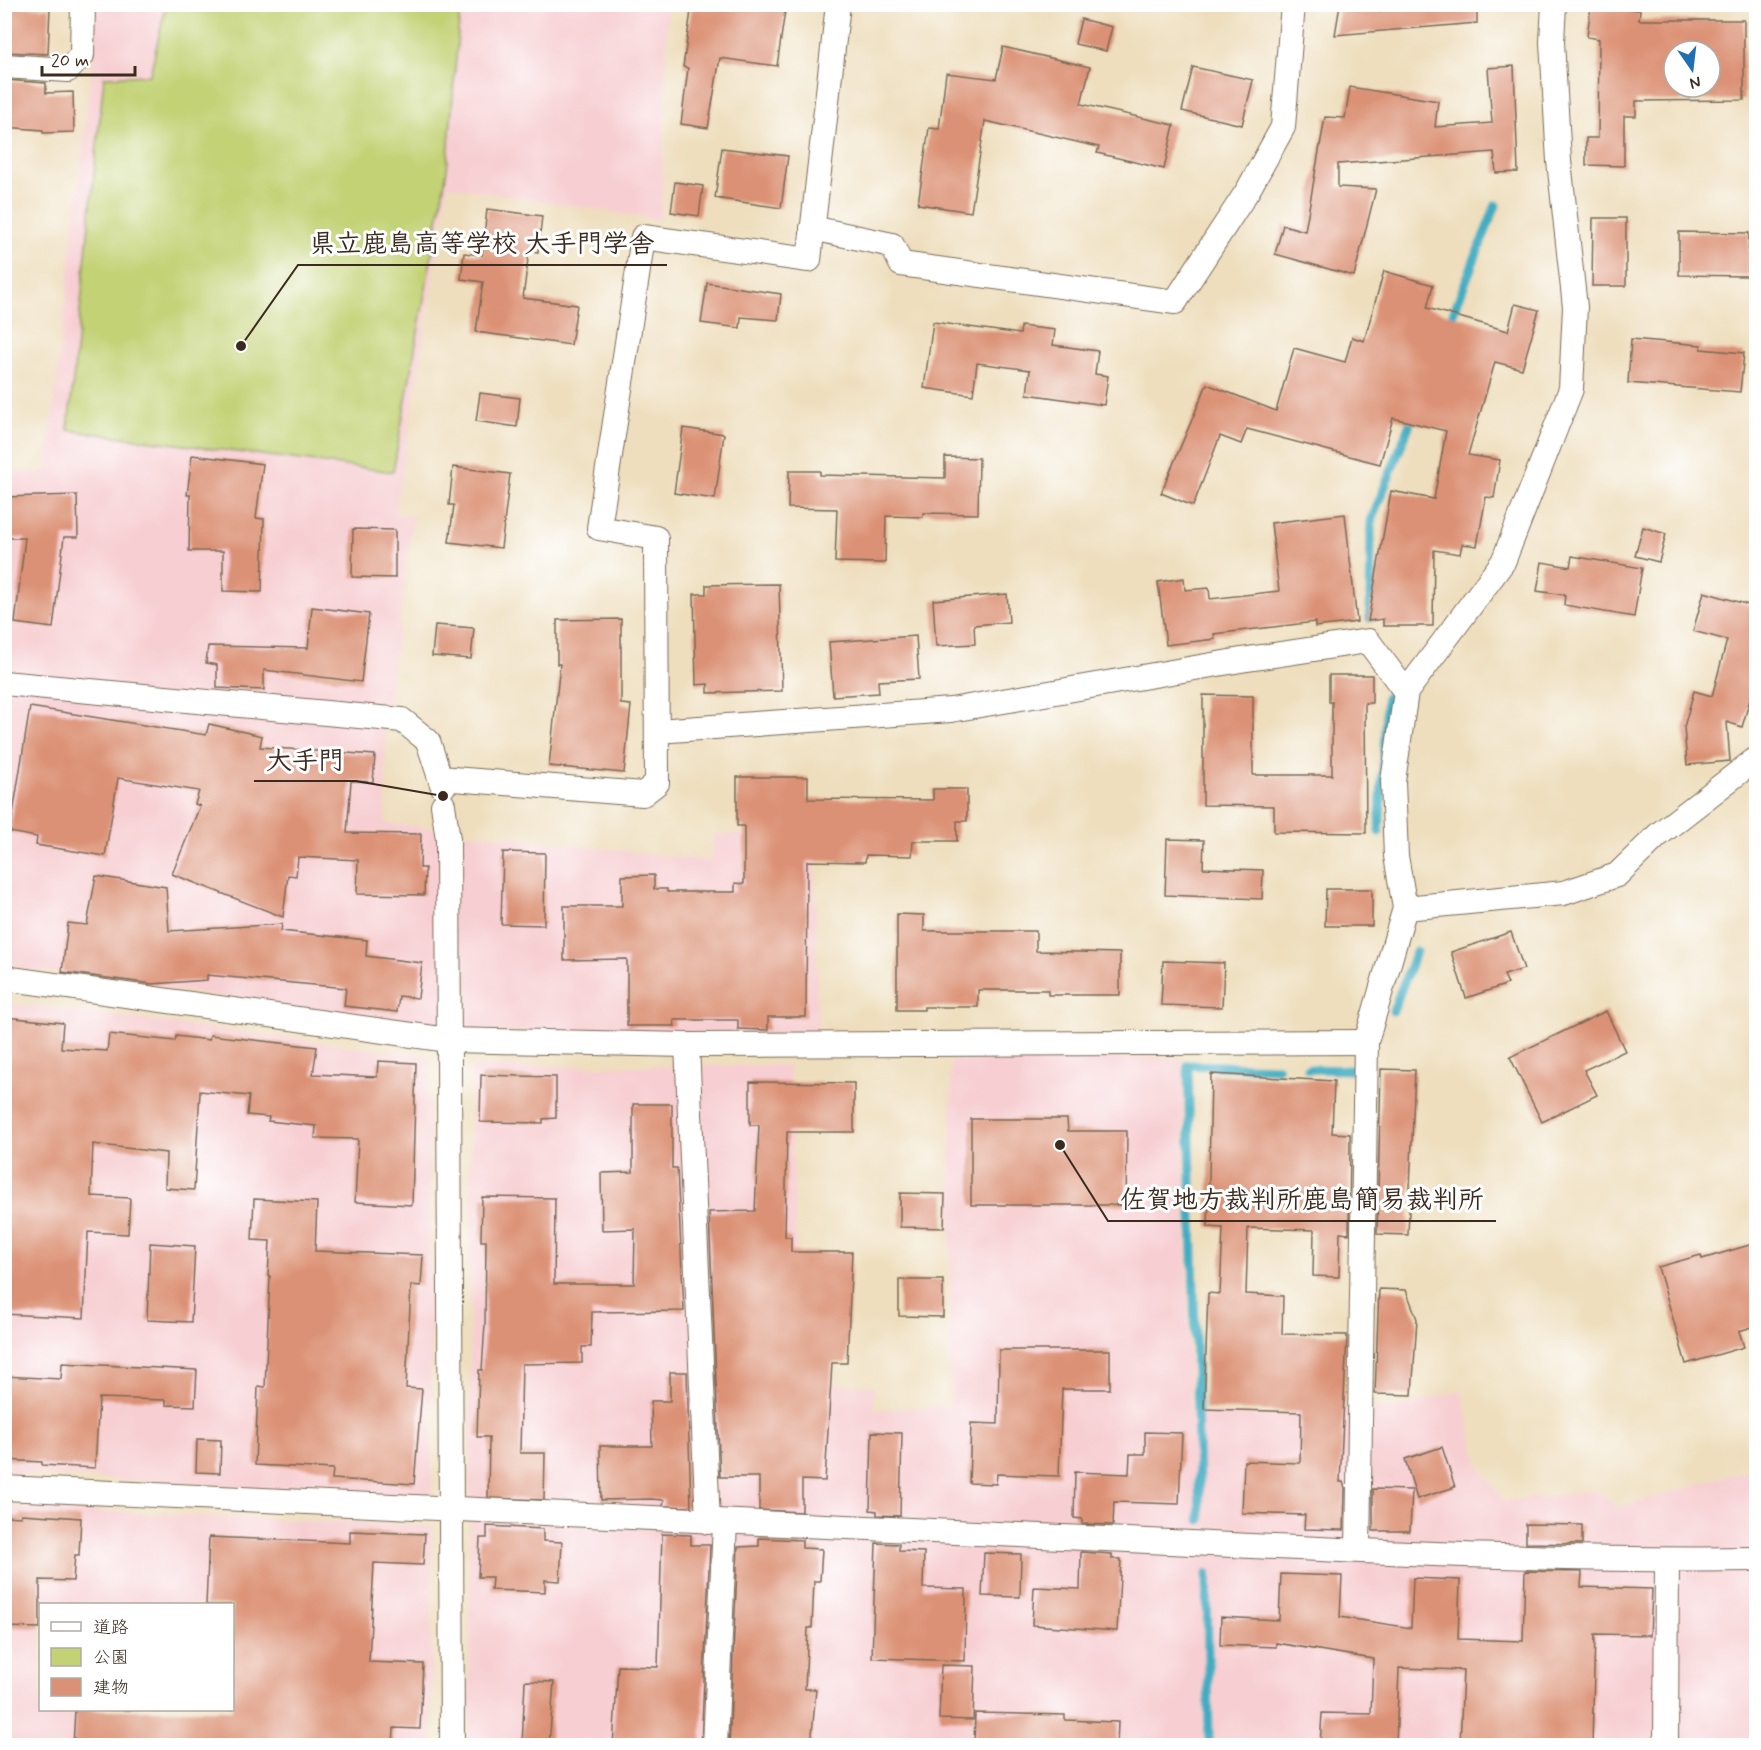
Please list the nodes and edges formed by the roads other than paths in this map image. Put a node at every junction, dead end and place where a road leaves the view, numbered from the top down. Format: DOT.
graph roads {
  1 [pos="83,4"];
  2 [pos="838,4"];
  3 [pos="1293,4"];
  4 [pos="1554,4"];
  5 [pos="4,66"];
  6 [pos="812,228"];
  7 [pos="4,683"];
  8 [pos="1406,692"];
  9 [pos="657,731"];
  10 [pos="1756,759"];
  11 [pos="442,790"];
  12 [pos="1405,908"];
  13 [pos="4,978"];
  14 [pos="448,1040"];
  15 [pos="1366,1042"];
  16 [pos="687,1045"];
  17 [pos="4,1488"];
  18 [pos="452,1513"];
  19 [pos="716,1522"];
  20 [pos="1358,1549"];
  21 [pos="1756,1559"];
  22 [pos="1667,1560"];
  23 [pos="452,1746"];
  24 [pos="715,1746"];
  25 [pos="1666,1746"];
  1 -- 5 [label="street"];
  2 -- 6 [label="street"];
  3 -- 6 [label="street"];
  4 -- 8 [label="street"];
  6 -- 9 [label="street"];
  7 -- 11 [label="street"];
  8 -- 9 [label="street"];
  8 -- 12 [label="street"];
  9 -- 11 [label="street"];
  10 -- 12 [label="street"];
  11 -- 14 [label="street"];
  12 -- 15 [label="street"];
  13 -- 14 [label="street"];
  14 -- 16 [label="street"];
  14 -- 18 [label="street"];
  15 -- 16 [label="street"];
  15 -- 20 [label="street"];
  16 -- 19 [label="street"];
  17 -- 18 [label="street"];
  18 -- 19 [label="street"];
  18 -- 23 [label="street"];
  19 -- 20 [label="street"];
  19 -- 24 [label="street"];
  20 -- 22 [label="street"];
  21 -- 22 [label="street"];
  22 -- 25 [label="street"];
}
